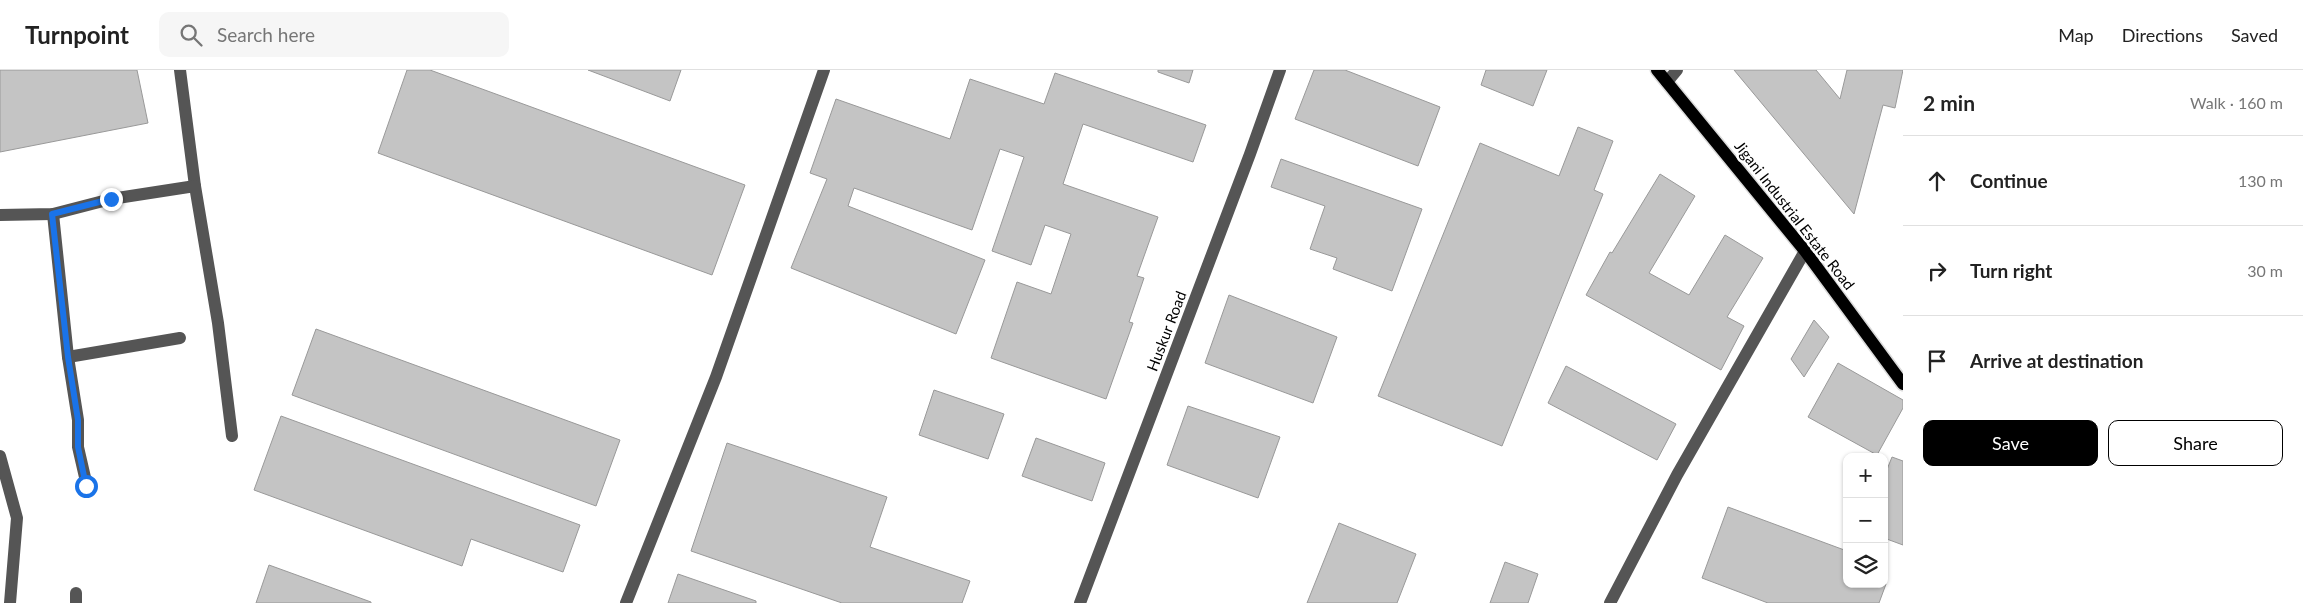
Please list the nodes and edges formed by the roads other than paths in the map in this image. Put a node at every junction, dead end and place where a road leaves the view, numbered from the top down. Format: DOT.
graph roads {
  1 [pos="180,70"];
  2 [pos="824,70"];
  3 [pos="1280,70"];
  4 [pos="1657,70"];
  5 [pos="1677,70"];
  6 [pos="1667,82"];
  7 [pos="195,186"];
  8 [pos="52,214"];
  9 [pos="0,215"];
  10 [pos="1805,251"];
  11 [pos="180,338"];
  12 [pos="68,357"];
  13 [pos="1903,384"];
  14 [pos="232,436"];
  15 [pos="0,456"];
  16 [pos="86,486"];
  17 [pos="10,603"];
  18 [pos="626,603"];
  19 [pos="1080,603"];
  20 [pos="1610,603"];
  1 -- 7 [label="street"];
  2 -- 18 [label="street"];
  3 -- 19 [label="street, Huskur Road"];
  4 -- 6 [label="main road, Jigani Industrial Estate Road"];
  5 -- 6 [label="street"];
  6 -- 10 [label="main road, Jigani Industrial Estate Road"];
  7 -- 8 [label="street"];
  7 -- 14 [label="street"];
  8 -- 9 [label="street"];
  8 -- 12 [label="street"];
  10 -- 13 [label="main road, Jigani Industrial Estate Road"];
  10 -- 20 [label="street"];
  11 -- 12 [label="street"];
  12 -- 16 [label="street"];
  15 -- 17 [label="street"];
}
